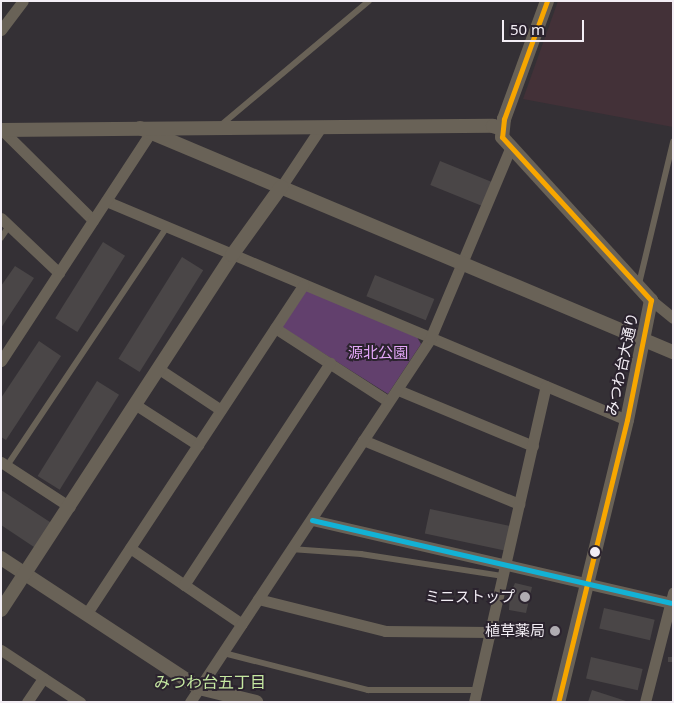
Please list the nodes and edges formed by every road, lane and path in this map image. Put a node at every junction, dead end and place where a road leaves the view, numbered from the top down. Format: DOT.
graph roads {
  1 [pos="23,1"];
  2 [pos="369,1"];
  3 [pos="547,1"];
  4 [pos="1,30"];
  5 [pos="321,127"];
  6 [pos="218,128"];
  7 [pos="502,129"];
  8 [pos="2,130"];
  9 [pos="145,130"];
  10 [pos="673,142"];
  11 [pos="510,149"];
  12 [pos="281,187"];
  13 [pos="106,201"];
  14 [pos="93,220"];
  15 [pos="5,222"];
  16 [pos="167,227"];
  17 [pos="1,238"];
  18 [pos="232,255"];
  19 [pos="462,263"];
  20 [pos="59,273"];
  21 [pos="639,284"];
  22 [pos="303,285"];
  23 [pos="651,300"];
  24 [pos="673,318"];
  25 [pos="275,328"];
  26 [pos="430,339"];
  27 [pos="643,339"];
  28 [pos="673,352"];
  29 [pos="1,361"];
  30 [pos="330,363"];
  31 [pos="158,369"];
  32 [pos="546,386"];
  33 [pos="398,390"];
  34 [pos="388,401"];
  35 [pos="136,405"];
  36 [pos="221,410"];
  37 [pos="627,420"];
  38 [pos="363,440"];
  39 [pos="198,445"];
  40 [pos="532,446"];
  41 [pos="4,464"];
  42 [pos="519,504"];
  43 [pos="70,507"];
  44 [pos="312,520"];
  45 [pos="130,548"];
  46 [pos="291,549"];
  47 [pos="1,558"];
  48 [pos="506,563"];
  49 [pos="24,573"];
  50 [pos="503,576"];
  51 [pos="588,583"];
  52 [pos="184,585"];
  53 [pos="672,598"];
  54 [pos="258,599"];
  55 [pos="1,610"];
  56 [pos="87,613"];
  57 [pos="242,624"];
  58 [pos="490,632"];
  59 [pos="1,650"];
  60 [pos="224,653"];
  61 [pos="43,678"];
  62 [pos="199,688"];
  63 [pos="477,690"];
  64 [pos="27,702"];
  65 [pos="80,702"];
  66 [pos="190,702"];
  67 [pos="256,702"];
  68 [pos="474,702"];
  69 [pos="558,702"];
  70 [pos="646,702"];
  1 -- 4 [label="street"];
  2 -- 6 [label="lane"];
  3 -- 7 [label="street"];
  5 -- 6 [label="street"];
  5 -- 7 [label="street"];
  5 -- 12 [label="street"];
  6 -- 9 [label="street"];
  7 -- 11 [label="street, みつわ台大通り"];
  8 -- 9 [label="street"];
  8 -- 14 [label="street"];
  9 -- 12 [label="street"];
  9 -- 13 [label="street"];
  10 -- 21 [label="lane"];
  11 -- 19 [label="street"];
  11 -- 21 [label="street, みつわ台大通り"];
  12 -- 18 [label="street"];
  12 -- 19 [label="street"];
  13 -- 14 [label="street"];
  13 -- 16 [label="street"];
  14 -- 20 [label="street"];
  15 -- 17 [label="lane"];
  15 -- 20 [label="street"];
  16 -- 18 [label="street"];
  16 -- 41 [label="lane"];
  18 -- 22 [label="street"];
  18 -- 31 [label="street"];
  19 -- 26 [label="street"];
  19 -- 27 [label="street"];
  20 -- 29 [label="street"];
  21 -- 23 [label="street, みつわ台大通り"];
  22 -- 25 [label="street"];
  22 -- 26 [label="street"];
  23 -- 24 [label="street"];
  23 -- 27 [label="street, みつわ台大通り"];
  25 -- 30 [label="street"];
  25 -- 36 [label="street"];
  26 -- 32 [label="street"];
  26 -- 33 [label="street"];
  27 -- 28 [label="street"];
  27 -- 37 [label="street, みつわ台大通り"];
  30 -- 34 [label="street"];
  30 -- 52 [label="street"];
  31 -- 35 [label="street"];
  31 -- 36 [label="street"];
  32 -- 37 [label="street"];
  32 -- 40 [label="street"];
  33 -- 34 [label="street"];
  33 -- 40 [label="street"];
  34 -- 38 [label="street"];
  35 -- 39 [label="street"];
  35 -- 43 [label="street"];
  36 -- 39 [label="street"];
  37 -- 51 [label="street, みつわ台大通り"];
  38 -- 42 [label="street"];
  38 -- 44 [label="street"];
  39 -- 45 [label="street"];
  40 -- 42 [label="street"];
  41 -- 43 [label="street"];
  42 -- 48 [label="street"];
  43 -- 49 [label="street"];
  44 -- 46 [label="street"];
  44 -- 48 [label="street"];
  45 -- 52 [label="street"];
  45 -- 56 [label="street"];
  46 -- 50 [label="lane"];
  46 -- 54 [label="street"];
  47 -- 49 [label="street"];
  48 -- 50 [label="street"];
  48 -- 51 [label="street"];
  49 -- 55 [label="street"];
  49 -- 56 [label="street"];
  50 -- 58 [label="street"];
  51 -- 53 [label="street"];
  51 -- 69 [label="street, みつわ台大通り"];
  52 -- 57 [label="street"];
  53 -- 70 [label="street"];
  54 -- 57 [label="street"];
  54 -- 58 [label="street"];
  56 -- 62 [label="street"];
  57 -- 60 [label="street"];
  58 -- 63 [label="street"];
  59 -- 61 [label="street"];
  60 -- 62 [label="street"];
  60 -- 63 [label="lane"];
  61 -- 64 [label="street"];
  61 -- 65 [label="street"];
  62 -- 66 [label="street"];
  62 -- 67 [label="street"];
  63 -- 68 [label="street"];
}
